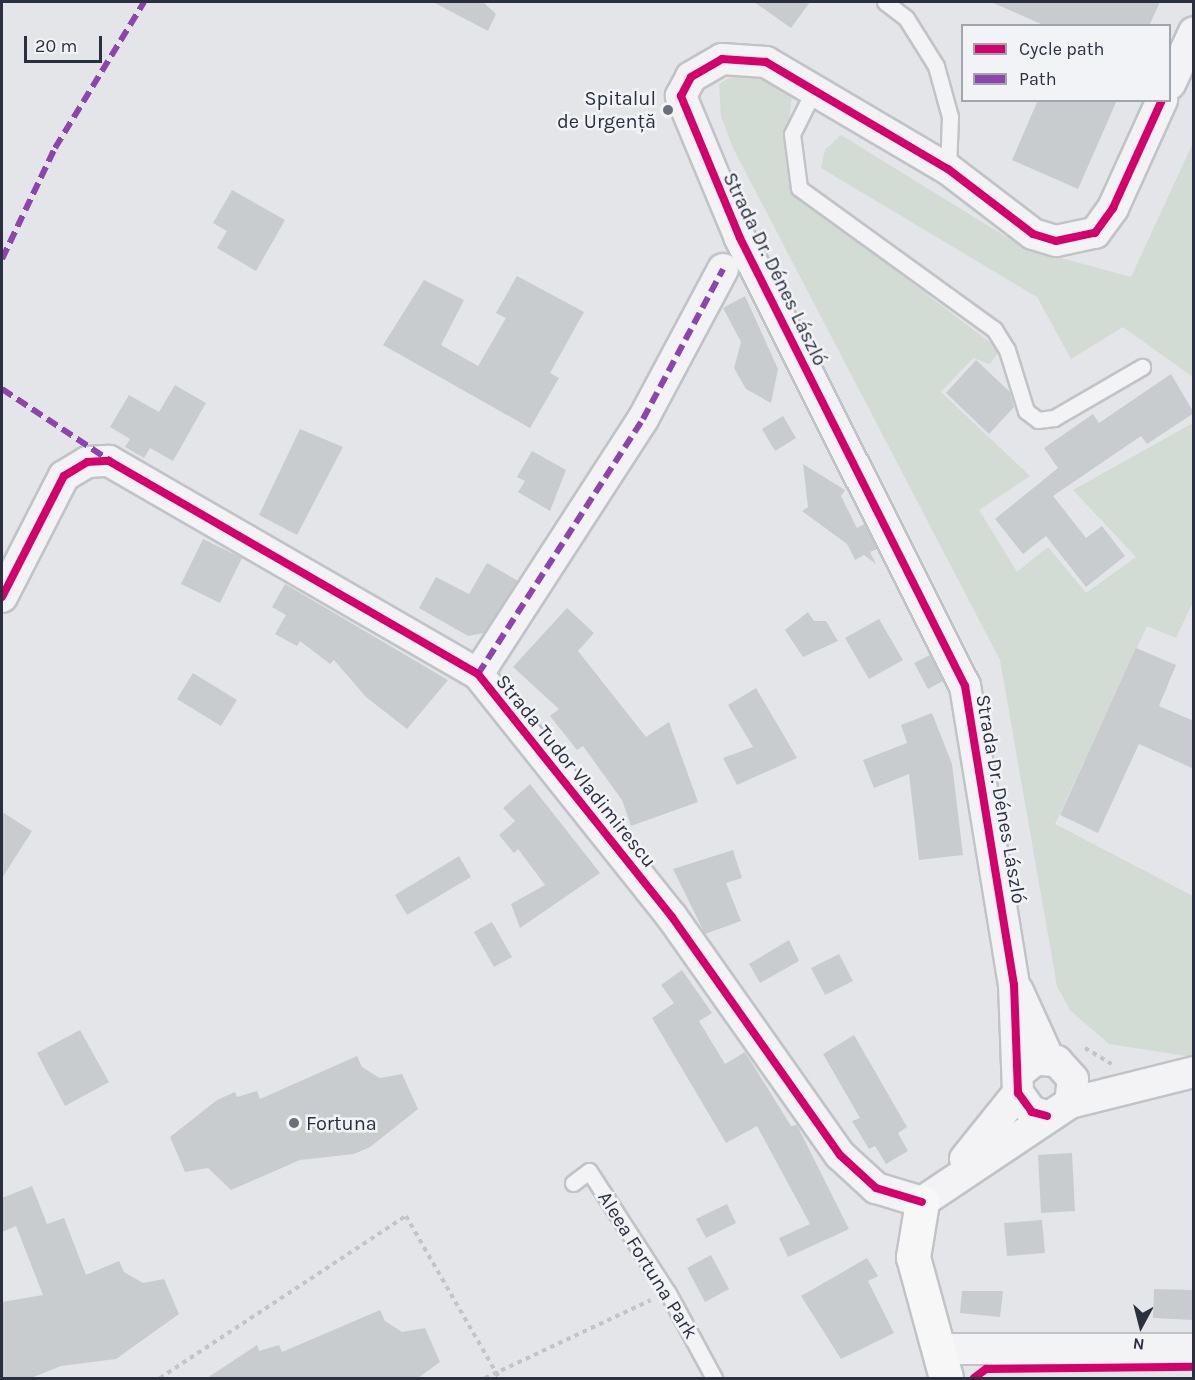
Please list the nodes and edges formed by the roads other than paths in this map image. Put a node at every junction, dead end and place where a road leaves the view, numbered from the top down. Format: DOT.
graph roads {
  1 [pos="885,2"];
  2 [pos="1194,32"];
  3 [pos="1171,82"];
  4 [pos="813,90"];
  5 [pos="1161,102"];
  6 [pos="948,169"];
  7 [pos="723,269"];
  8 [pos="1142,367"];
  9 [pos="2,597"];
  10 [pos="478,674"];
  11 [pos="1014,986"];
  12 [pos="1060,1066"];
  13 [pos="1194,1072"];
  14 [pos="1019,1082"];
  15 [pos="1145,1085"];
  16 [pos="1058,1109"];
  17 [pos="948,1181"];
  18 [pos="573,1183"];
  19 [pos="922,1202"];
  20 [pos="1194,1349"];
  21 [pos="942,1364"];
  22 [pos="714,1378"];
  1 -- 6 [label="lane"];
  2 -- 3 [label="street"];
  4 -- 6 [label="street, Strada Dr. Dénes László"];
  4 -- 8 [label="lane"];
  4 -- 11 [label="street, Strada Dr. Dénes László"];
  5 -- 6 [label="street, Strada Dr. Dénes László"];
  7 -- 10 [label="street"];
  9 -- 10 [label="street, Strada Tudor Vladimirescu"];
  10 -- 19 [label="street, Strada Tudor Vladimirescu"];
  11 -- 12 [label="street"];
  11 -- 14 [label="street"];
  12 -- 14 [label="street"];
  12 -- 15 [label="street"];
  12 -- 16 [label="street"];
  13 -- 15 [label="street"];
  14 -- 16 [label="street"];
  14 -- 17 [label="street"];
  15 -- 16 [label="street"];
  16 -- 17 [label="street"];
  17 -- 19 [label="street"];
  18 -- 22 [label="lane, Aleea Fortuna Park"];
  19 -- 21 [label="street"];
  20 -- 21 [label="street"];
}
